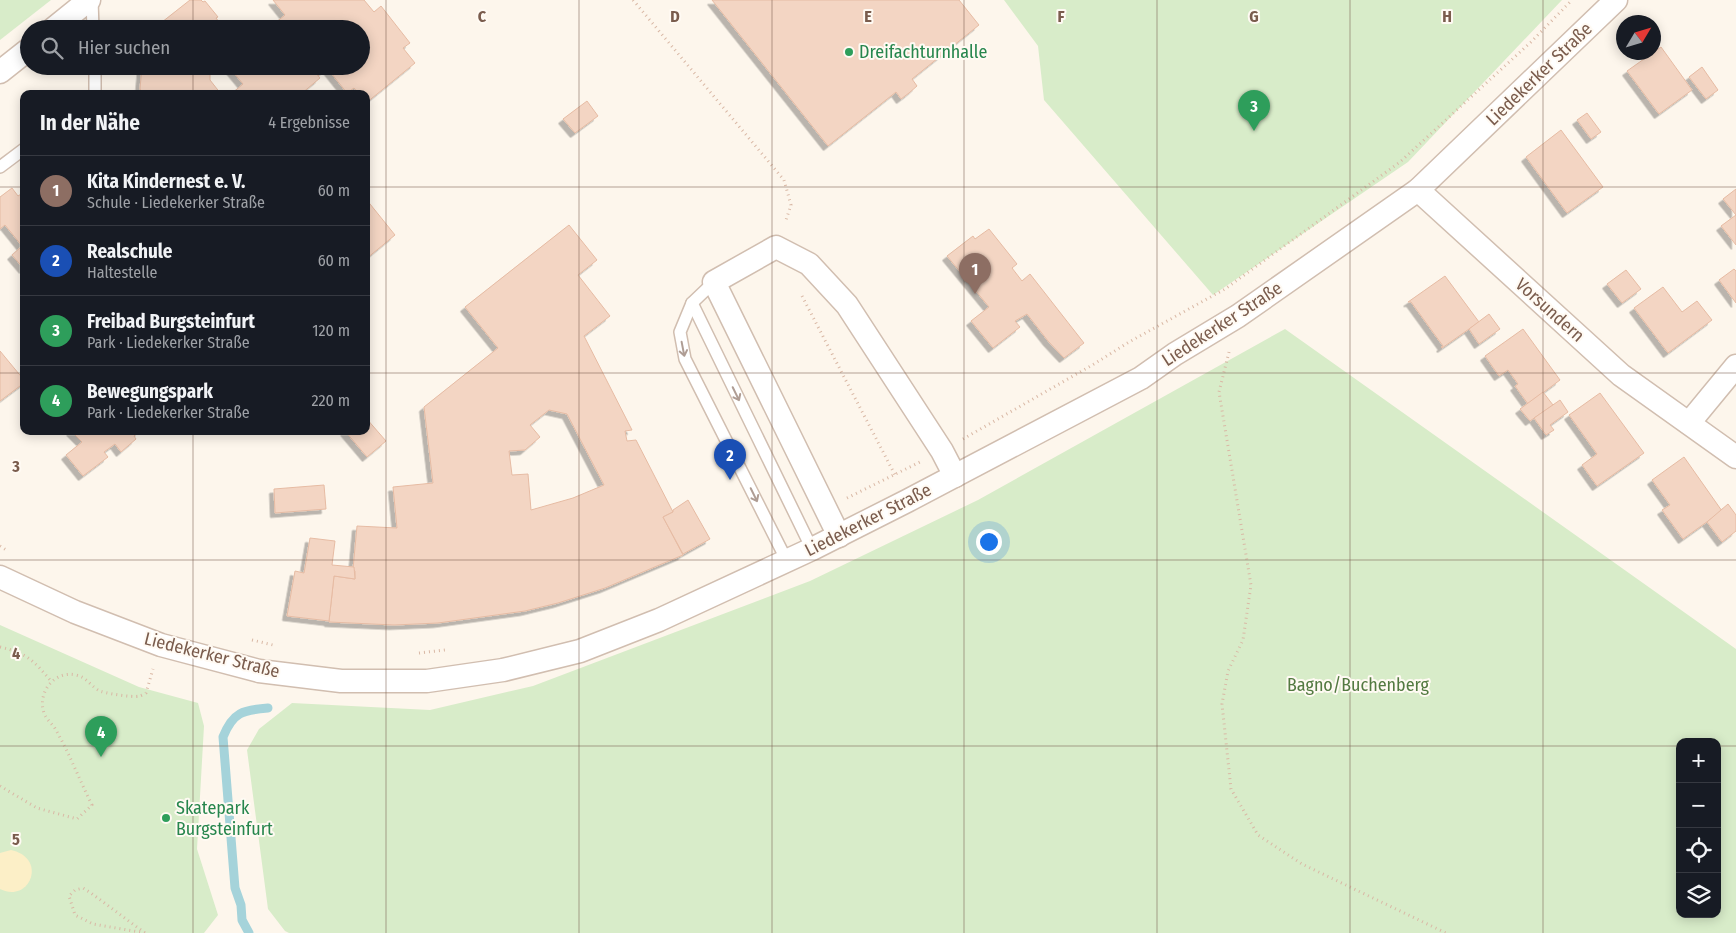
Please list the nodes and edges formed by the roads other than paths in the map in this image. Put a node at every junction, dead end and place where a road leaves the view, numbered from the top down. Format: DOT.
graph roads {
  1 [pos="90,0"];
  2 [pos="1616,0"];
  3 [pos="64,20"];
  4 [pos="92,20"];
  5 [pos="20,55"];
  6 [pos="0,72"];
  7 [pos="94,75"];
  8 [pos="95,90"];
  9 [pos="20,152"];
  10 [pos="0,167"];
  11 [pos="1418,190"];
  12 [pos="714,282"];
  13 [pos="692,303"];
  14 [pos="1736,366"];
  15 [pos="1689,423"];
  16 [pos="1736,457"];
  17 [pos="955,476"];
  18 [pos="839,536"];
  19 [pos="812,549"];
  20 [pos="787,561"];
  21 [pos="0,577"];
  1 -- 3 [label="street"];
  1 -- 4 [label="lane"];
  2 -- 11 [label="street, Liedekerker Straße"];
  5 -- 6 [label="street"];
  7 -- 8 [label="lane"];
  9 -- 10 [label="lane"];
  11 -- 15 [label="street, Vorsundern"];
  11 -- 17 [label="street, Liedekerker Straße"];
  12 -- 13 [label="lane"];
  12 -- 17 [label="street"];
  12 -- 18 [label="street"];
  13 -- 19 [label="lane, one-way"];
  13 -- 20 [label="lane, one-way"];
  14 -- 15 [label="street"];
  15 -- 16 [label="street, Vorsundern"];
  17 -- 18 [label="street, Liedekerker Straße"];
  18 -- 19 [label="street, Liedekerker Straße"];
  19 -- 20 [label="street, Liedekerker Straße"];
  20 -- 21 [label="street, Liedekerker Straße"];
}
